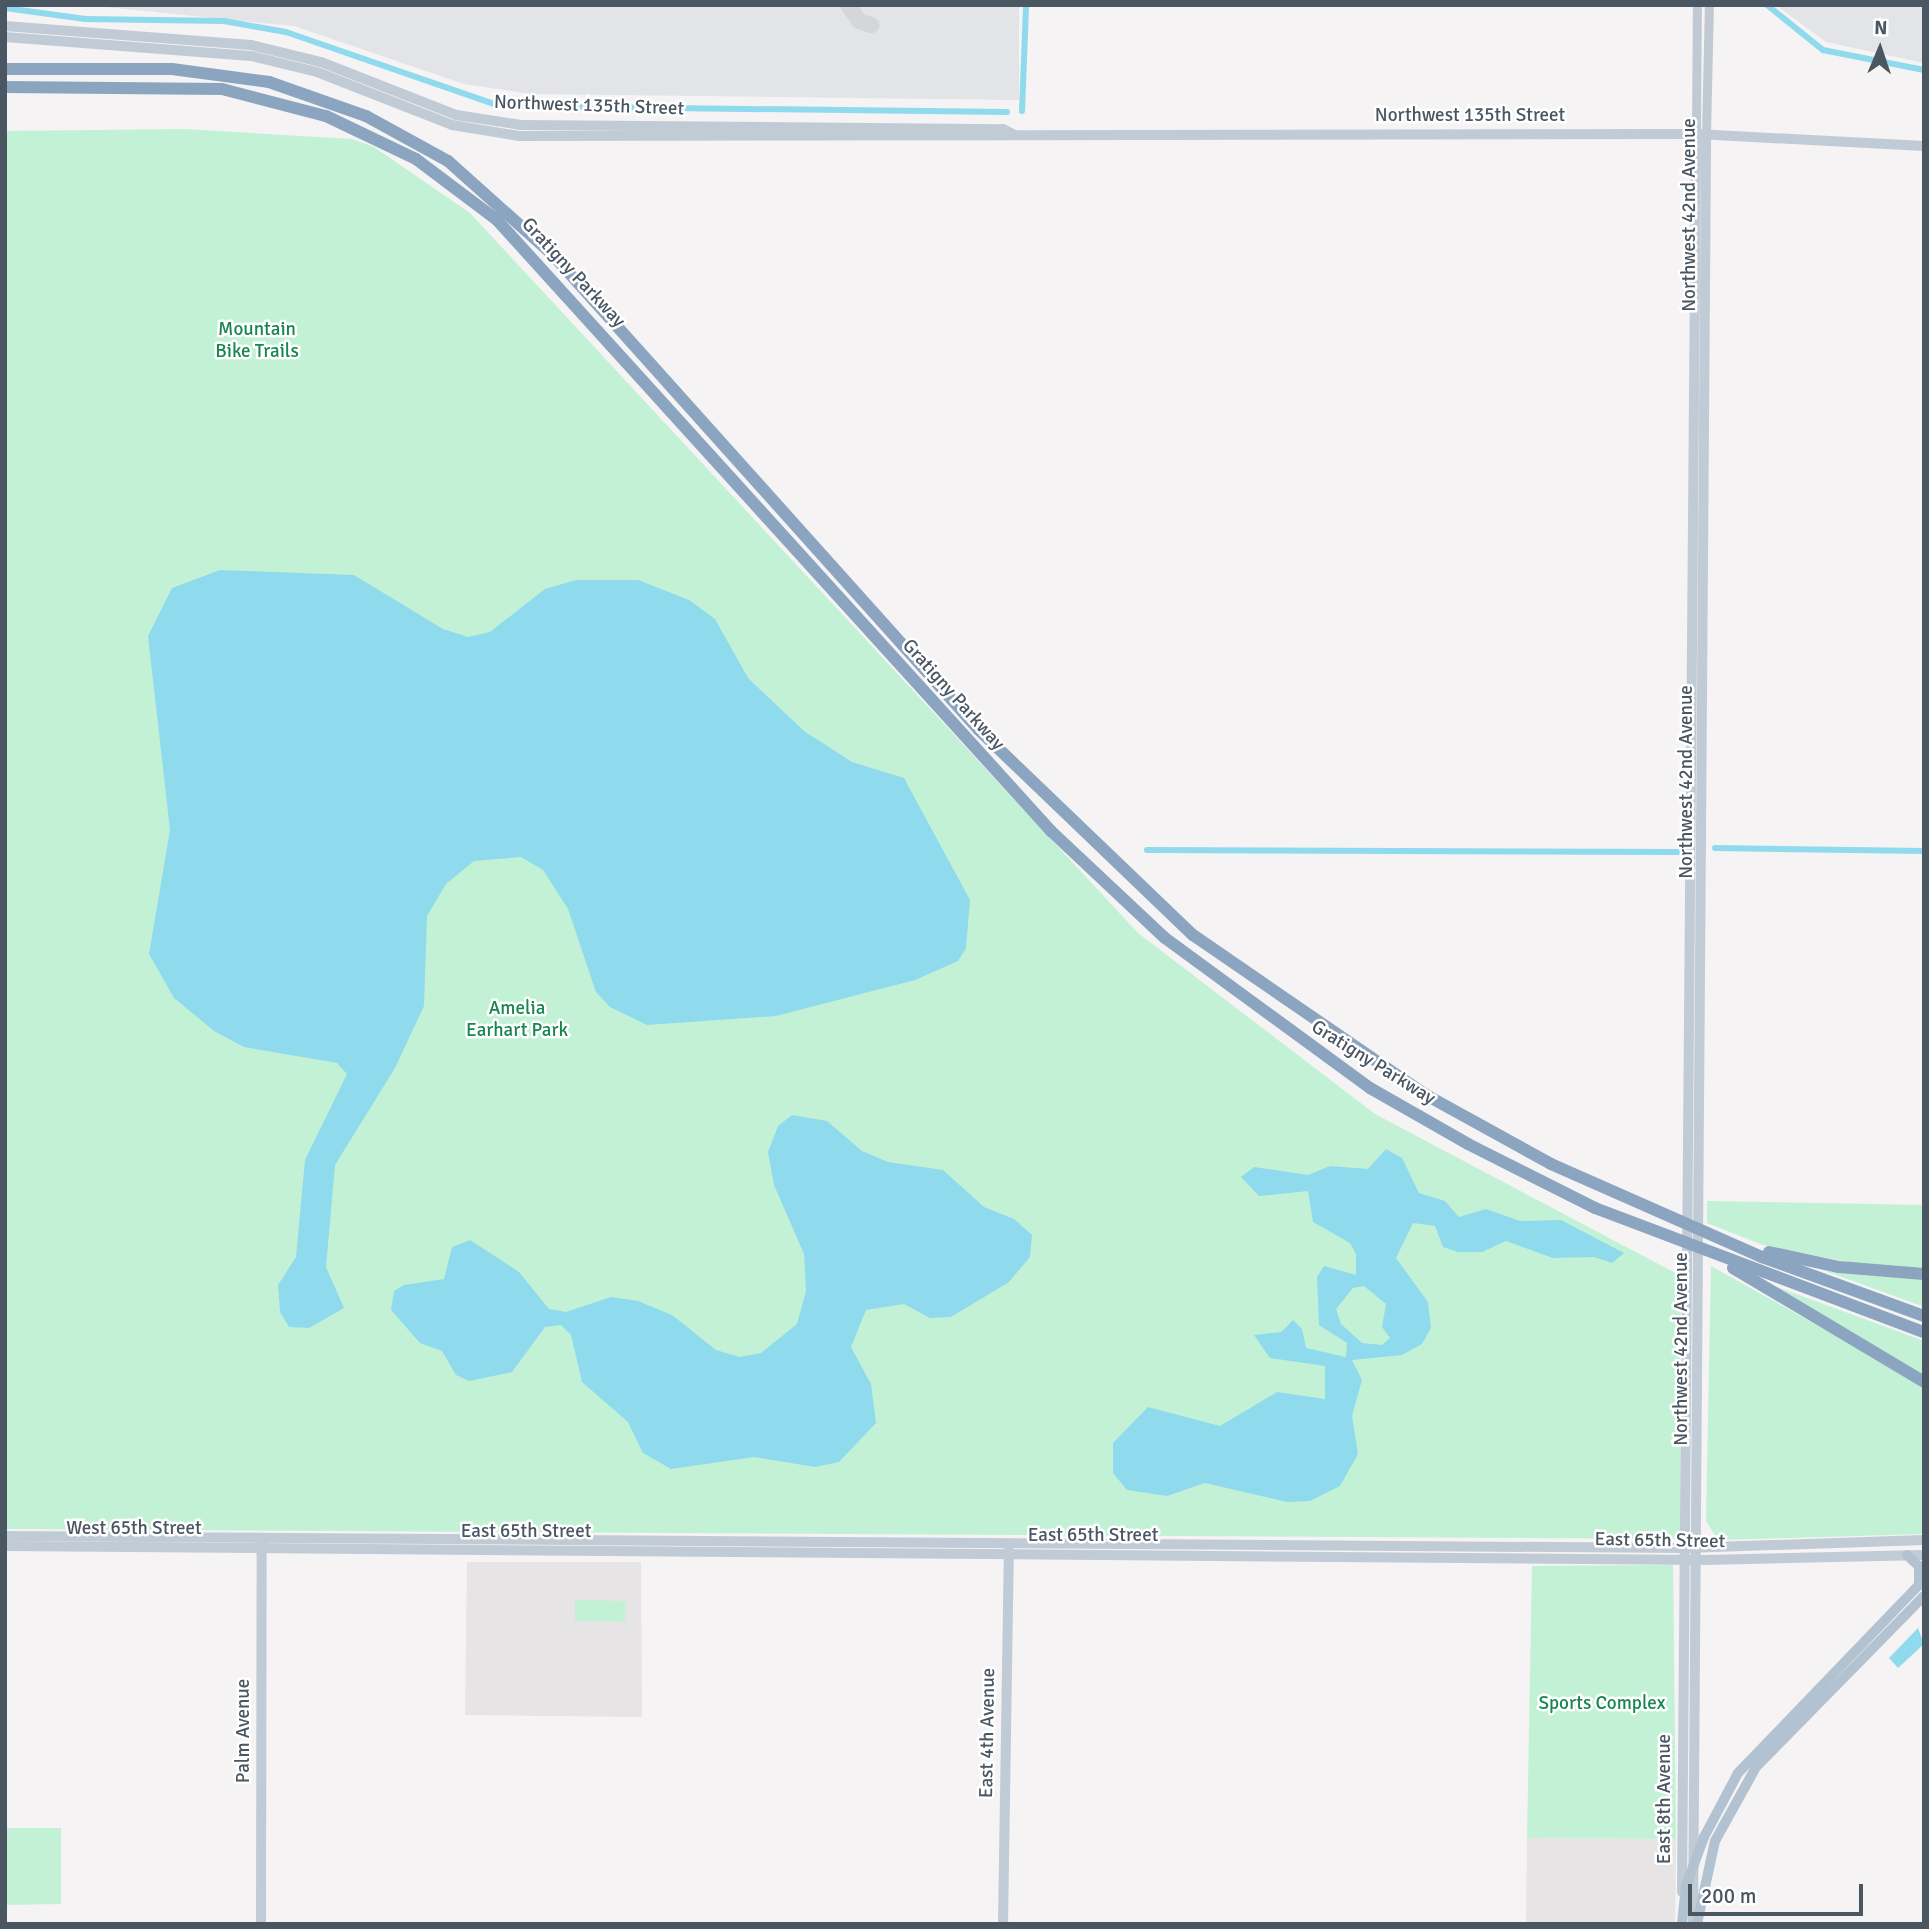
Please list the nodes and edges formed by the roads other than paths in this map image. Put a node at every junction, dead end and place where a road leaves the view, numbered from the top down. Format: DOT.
graph roads {
  1 [pos="1698,5"];
  2 [pos="1709,5"];
  3 [pos="5,26"];
  4 [pos="5,37"];
  5 [pos="5,69"];
  6 [pos="5,87"];
  7 [pos="661,132"];
  8 [pos="1701,134"];
  9 [pos="1924,146"];
  10 [pos="1693,394"];
  11 [pos="1707,394"];
  12 [pos="1705,630"];
  13 [pos="1691,631"];
  14 [pos="1690,696"];
  15 [pos="1705,696"];
  16 [pos="1688,988"];
  17 [pos="1703,989"];
  18 [pos="1687,1127"];
  19 [pos="1701,1127"];
  20 [pos="1715,1238"];
  21 [pos="1715,1256"];
  22 [pos="1924,1274"];
  23 [pos="1924,1315"];
  24 [pos="1924,1332"];
  25 [pos="1924,1382"];
  26 [pos="5,1536"];
  27 [pos="1924,1540"];
  28 [pos="262,1543"];
  29 [pos="5,1546"];
  30 [pos="1698,1547"];
  31 [pos="1009,1548"];
  32 [pos="1684,1548"];
  33 [pos="1907,1555"];
  34 [pos="1924,1555"];
  35 [pos="1684,1559"];
  36 [pos="1698,1560"];
  37 [pos="1922,1587"];
  38 [pos="1683,1691"];
  39 [pos="1697,1692"];
  40 [pos="1693,1868"];
  41 [pos="1682,1907"];
  42 [pos="261,1924"];
  43 [pos="1003,1924"];
  44 [pos="1682,1924"];
  45 [pos="1695,1924"];
  1 -- 8 [label="street, Northwest 42nd Avenue"];
  2 -- 8 [label="street, Northwest 42nd Avenue"];
  3 -- 7 [label="main road, Northwest 135th Street"];
  4 -- 7 [label="main road, Northwest 135th Street"];
  5 -- 20 [label="highway, Gratigny Parkway"];
  6 -- 21 [label="highway, Gratigny Parkway"];
  7 -- 8 [label="main road, Northwest 135th Street"];
  8 -- 9 [label="main road, Northwest 135th Street"];
  8 -- 10 [label="main road, Northwest 42nd Avenue"];
  8 -- 11 [label="main road, Northwest 42nd Avenue"];
  10 -- 11 [label="main road"];
  10 -- 13 [label="main road, Northwest 42nd Avenue"];
  11 -- 12 [label="main road, Northwest 42nd Avenue"];
  12 -- 13 [label="main road"];
  12 -- 15 [label="main road, Northwest 42nd Avenue"];
  13 -- 14 [label="main road, Northwest 42nd Avenue"];
  14 -- 15 [label="main road"];
  14 -- 16 [label="main road, Northwest 42nd Avenue"];
  15 -- 17 [label="main road, Northwest 42nd Avenue"];
  16 -- 17 [label="main road"];
  16 -- 18 [label="main road, Northwest 42nd Avenue"];
  17 -- 19 [label="main road, Northwest 42nd Avenue"];
  18 -- 19 [label="main road"];
  18 -- 32 [label="main road, Northwest 42nd Avenue"];
  19 -- 30 [label="main road, Northwest 42nd Avenue"];
  20 -- 22 [label="highway"];
  20 -- 23 [label="highway, Gratigny Parkway"];
  21 -- 24 [label="highway, Gratigny Parkway"];
  21 -- 25 [label="highway"];
  26 -- 28 [label="main road, West 65th Street"];
  27 -- 30 [label="main road, East 65th Street"];
  28 -- 29 [label="main road, West 65th Street"];
  28 -- 31 [label="main road, East 65th Street"];
  28 -- 42 [label="main road, Palm Avenue"];
  30 -- 32 [label="main road, East 65th Street"];
  30 -- 36 [label="main road, Northwest 42nd Avenue"];
  31 -- 32 [label="main road, East 65th Street"];
  31 -- 35 [label="main road, East 65th Street"];
  31 -- 43 [label="main road, East 4th Avenue"];
  32 -- 35 [label="main road, East 8th Avenue"];
  33 -- 34 [label="main road, East 65th Street"];
  33 -- 36 [label="main road, East 65th Street"];
  33 -- 37 [label="main road"];
  35 -- 36 [label="main road, East 65th Street"];
  35 -- 38 [label="main road, East 8th Avenue"];
  36 -- 39 [label="main road, East 8th Avenue"];
  37 -- 40 [label="main road"];
  37 -- 45 [label="main road"];
  38 -- 39 [label="main road"];
  38 -- 41 [label="main road, East 8th Avenue"];
  39 -- 40 [label="main road, East 8th Avenue"];
  40 -- 41 [label="main road"];
  40 -- 45 [label="main road, East 8th Avenue"];
  41 -- 44 [label="main road, East 8th Avenue"];
}
